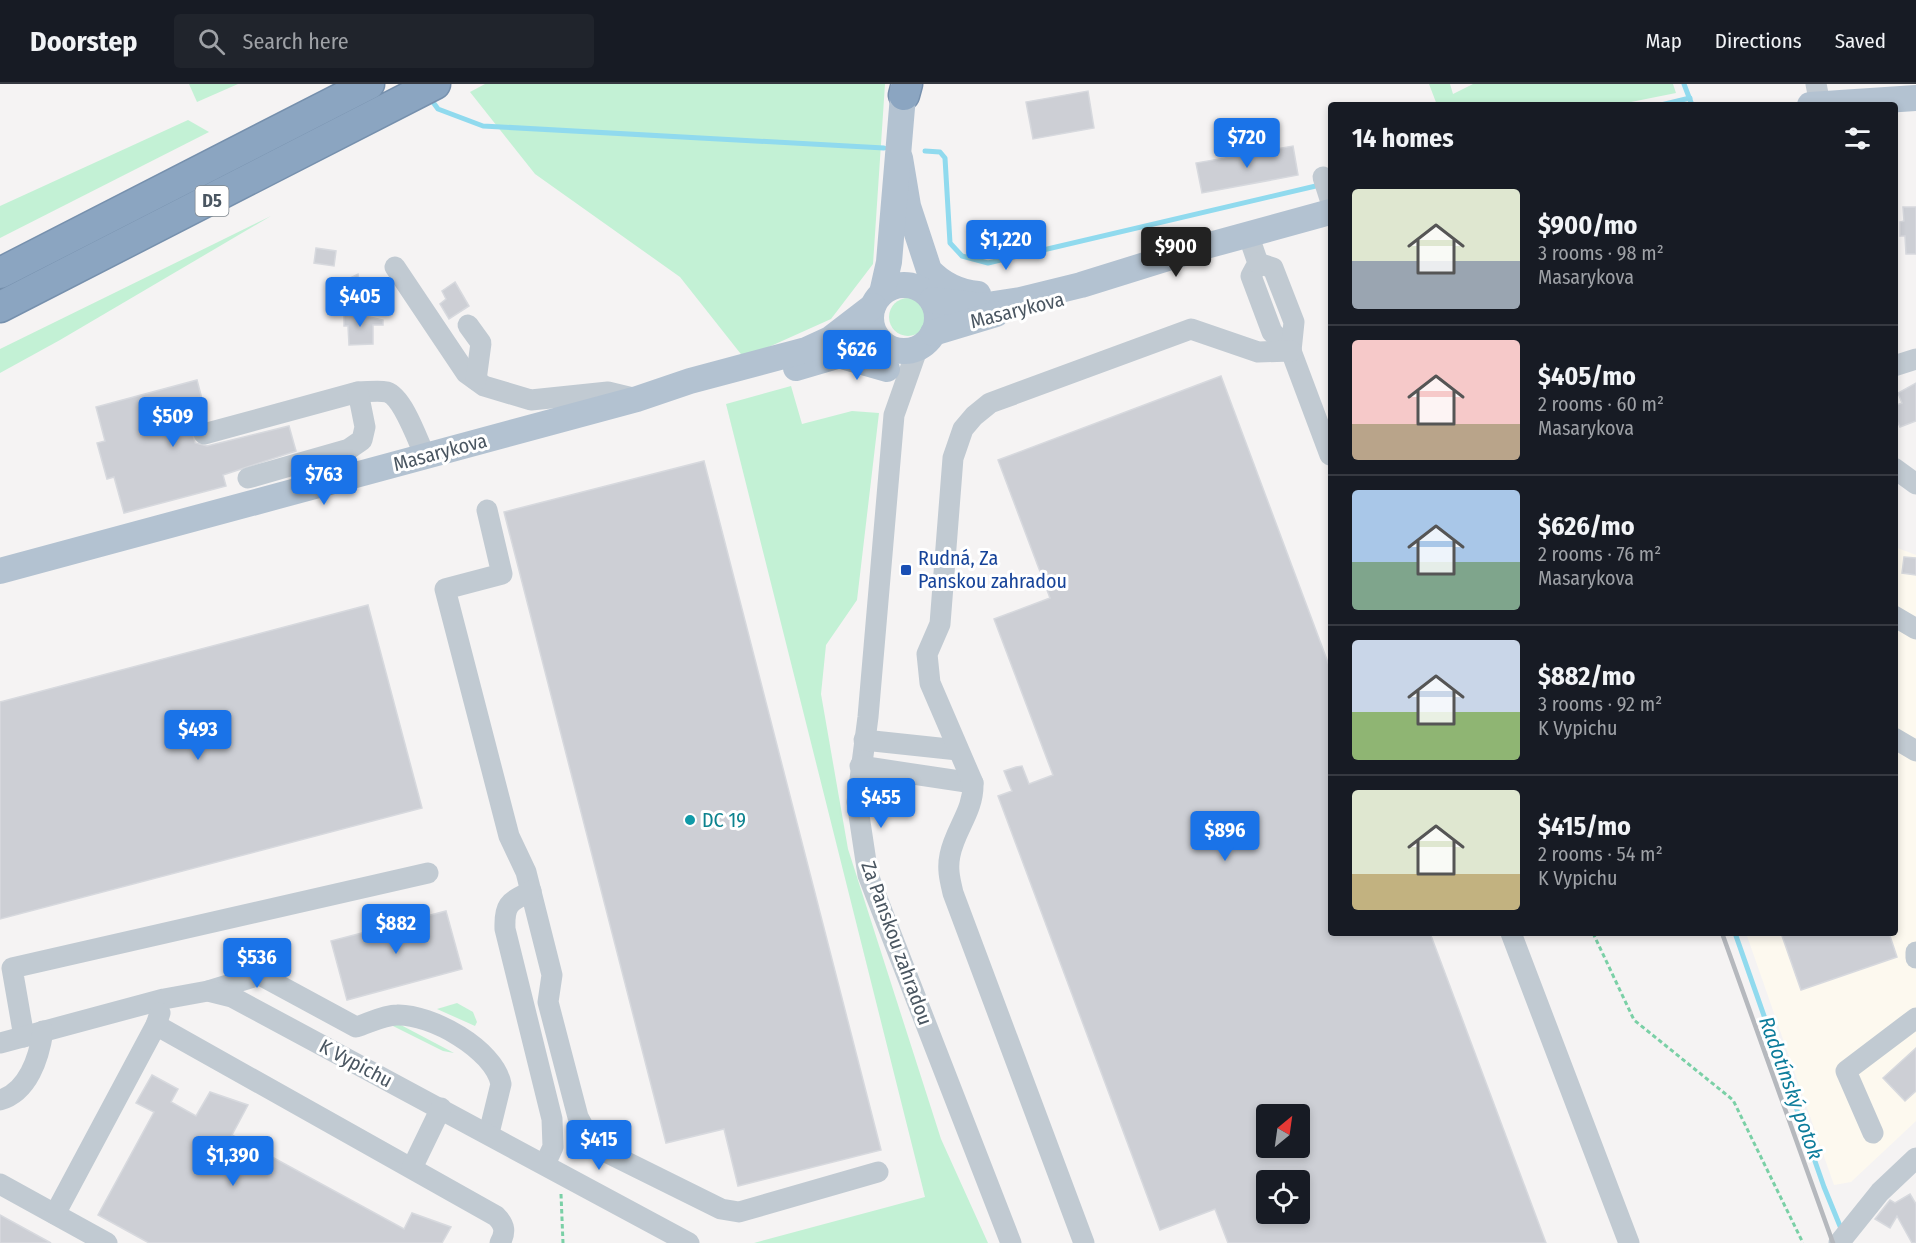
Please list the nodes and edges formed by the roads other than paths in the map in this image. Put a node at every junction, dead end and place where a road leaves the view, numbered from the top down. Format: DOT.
graph roads {
  1 [pos="369,84"];
  2 [pos="383,84"];
  3 [pos="430,84"];
  4 [pos="435,84"];
  5 [pos="1816,84"];
  6 [pos="905,88"];
  7 [pos="350,92"];
  8 [pos="1916,98"];
  9 [pos="1820,102"];
  10 [pos="1891,102"];
  11 [pos="313,130"];
  12 [pos="900,158"];
  13 [pos="174,186"];
  14 [pos="1328,193"];
  15 [pos="908,206"];
  16 [pos="188,213"];
  17 [pos="1248,234"];
  18 [pos="395,267"];
  19 [pos="1132,269"];
  20 [pos="0,273"];
  21 [pos="923,293"];
  22 [pos="878,300"];
  23 [pos="0,308"];
  24 [pos="468,325"];
  25 [pos="926,340"];
  26 [pos="1291,351"];
  27 [pos="883,353"];
  28 [pos="1916,359"];
  29 [pos="1898,365"];
  30 [pos="476,380"];
  31 [pos="358,392"];
  32 [pos="637,399"];
  33 [pos="894,415"];
  34 [pos="204,434"];
  35 [pos="1328,450"];
  36 [pos="425,456"];
  37 [pos="1898,471"];
  38 [pos="249,483"];
  39 [pos="1916,484"];
  40 [pos="488,510"];
  41 [pos="0,571"];
  42 [pos="1898,618"];
  43 [pos="1916,629"];
  44 [pos="864,740"];
  45 [pos="1898,740"];
  46 [pos="958,750"];
  47 [pos="1916,751"];
  48 [pos="860,766"];
  49 [pos="973,783"];
  50 [pos="428,873"];
  51 [pos="531,891"];
  52 [pos="1512,936"];
  53 [pos="1916,952"];
  54 [pos="1916,958"];
  55 [pos="6,969"];
  56 [pos="208,991"];
  57 [pos="164,999"];
  58 [pos="1916,1018"];
  59 [pos="156,1025"];
  60 [pos="34,1034"];
  61 [pos="0,1043"];
  62 [pos="0,1100"];
  63 [pos="441,1108"];
  64 [pos="489,1133"];
  65 [pos="1873,1133"];
  66 [pos="1916,1158"];
  67 [pos="545,1164"];
  68 [pos="412,1168"];
  69 [pos="878,1172"];
  70 [pos="0,1184"];
  71 [pos="55,1214"];
  72 [pos="1843,1238"];
  73 [pos="107,1243"];
  74 [pos="500,1243"];
  75 [pos="689,1243"];
  76 [pos="1011,1243"];
  77 [pos="1084,1243"];
  78 [pos="1629,1243"];
  1 -- 7 [label="highway, D5"];
  2 -- 11 [label="street, D5"];
  3 -- 11 [label="street, D5"];
  4 -- 16 [label="highway, D5"];
  5 -- 9 [label="street"];
  6 -- 12 [label="main road"];
  7 -- 13 [label="highway, D5"];
  8 -- 10 [label="main road"];
  11 -- 13 [label="street, D5"];
  11 -- 16 [label="street, D5"];
  12 -- 15 [label="main road"];
  12 -- 22 [label="main road"];
  13 -- 20 [label="highway, D5"];
  14 -- 17 [label="main road, Masarykova"];
  15 -- 19 [label="main road"];
  15 -- 21 [label="main road"];
  16 -- 23 [label="highway, D5"];
  17 -- 19 [label="main road, Masarykova"];
  17 -- 26 [label="street"];
  18 -- 30 [label="street"];
  19 -- 21 [label="main road, Masarykova"];
  19 -- 25 [label="main road, Masarykova"];
  21 -- 22 [label="main road"];
  21 -- 25 [label="main road"];
  22 -- 27 [label="main road"];
  22 -- 32 [label="main road, Masarykova"];
  24 -- 30 [label="street"];
  25 -- 27 [label="main road"];
  25 -- 33 [label="street, Za Panskou zahradou"];
  26 -- 35 [label="street"];
  26 -- 46 [label="street"];
  27 -- 32 [label="main road, Masarykova"];
  27 -- 33 [label="street, Za Panskou zahradou"];
  28 -- 29 [label="street"];
  30 -- 32 [label="street"];
  31 -- 34 [label="street"];
  31 -- 36 [label="street"];
  31 -- 38 [label="street"];
  32 -- 36 [label="main road, Masarykova"];
  33 -- 44 [label="street, Za Panskou zahradou"];
  36 -- 38 [label="main road, Masarykova"];
  37 -- 39 [label="street"];
  38 -- 41 [label="main road, Masarykova"];
  40 -- 51 [label="street"];
  42 -- 43 [label="street"];
  44 -- 46 [label="street"];
  44 -- 48 [label="street, Za Panskou zahradou"];
  45 -- 47 [label="street"];
  46 -- 49 [label="street"];
  48 -- 49 [label="street"];
  48 -- 76 [label="street, Za Panskou zahradou"];
  49 -- 77 [label="street"];
  50 -- 55 [label="street"];
  51 -- 67 [label="street"];
  51 -- 69 [label="street"];
  52 -- 78 [label="street"];
  53 -- 54 [label="street"];
  55 -- 60 [label="street"];
  56 -- 57 [label="street, K Vypichu"];
  56 -- 63 [label="street, K Vypichu"];
  56 -- 64 [label="street"];
  57 -- 59 [label="street"];
  57 -- 60 [label="street, K Vypichu"];
  58 -- 65 [label="street"];
  59 -- 68 [label="street"];
  59 -- 71 [label="street"];
  60 -- 61 [label="street, K Vypichu"];
  60 -- 62 [label="street"];
  63 -- 64 [label="street, K Vypichu"];
  63 -- 68 [label="street"];
  64 -- 67 [label="street, K Vypichu"];
  66 -- 72 [label="street"];
  67 -- 75 [label="street, K Vypichu"];
  68 -- 74 [label="street"];
  70 -- 71 [label="street"];
  71 -- 73 [label="street"];
}
